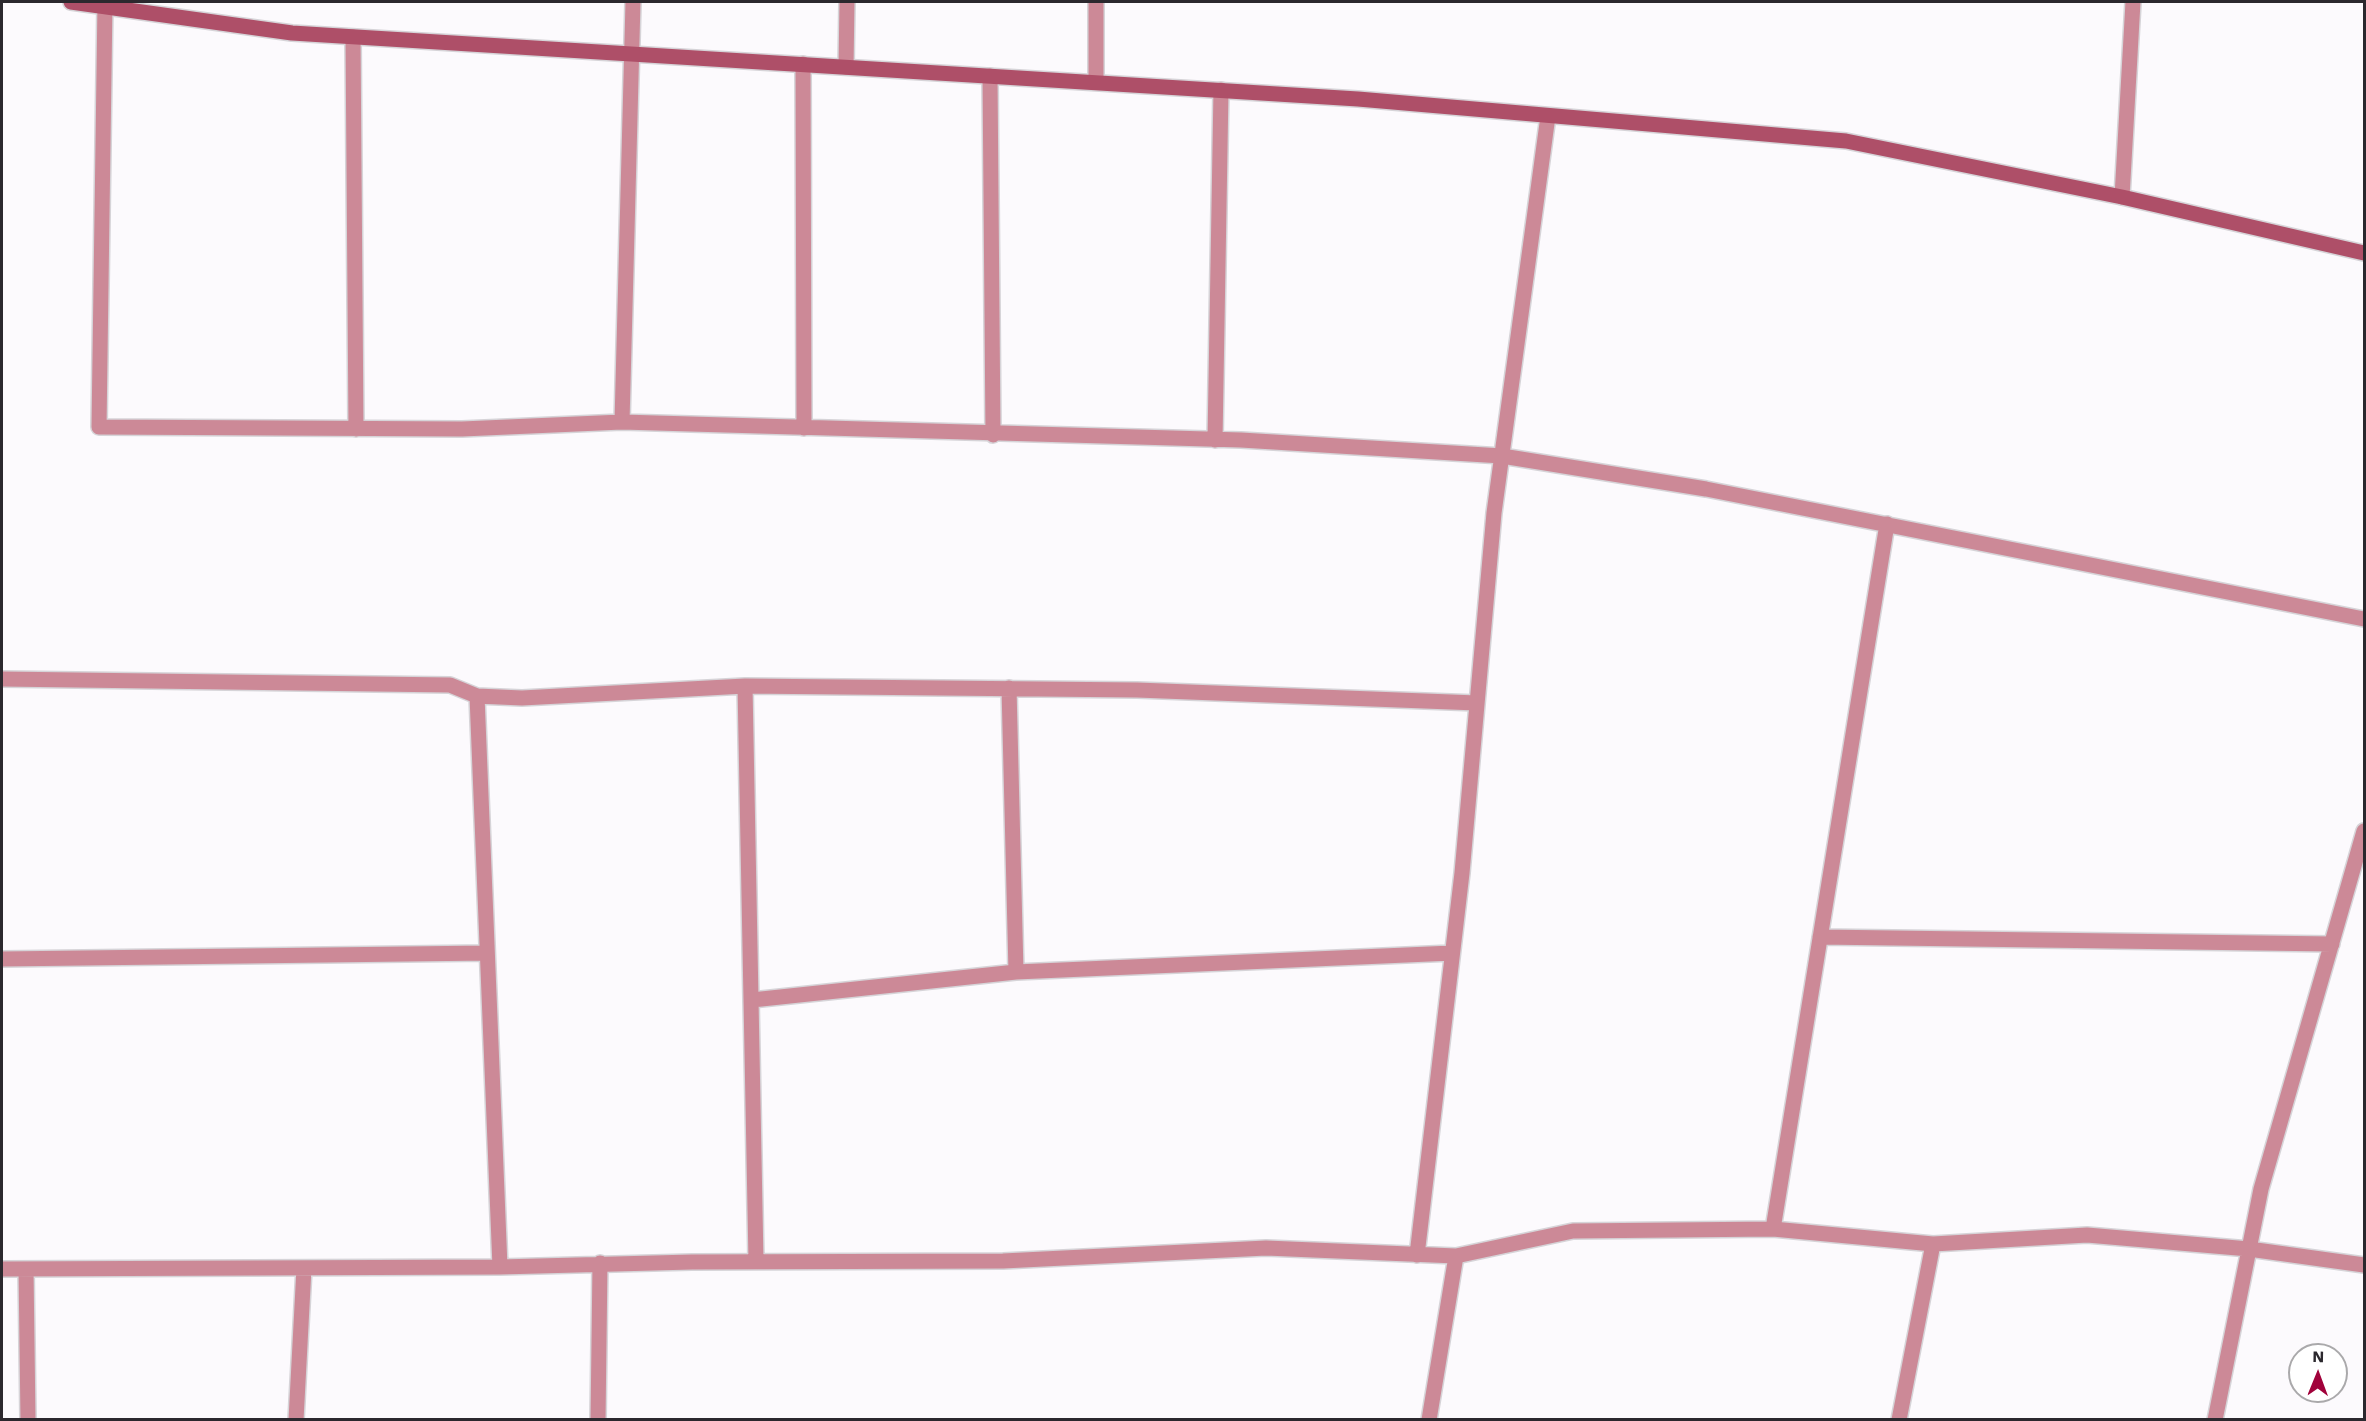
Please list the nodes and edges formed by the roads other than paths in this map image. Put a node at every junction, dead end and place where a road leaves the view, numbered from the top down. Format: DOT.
graph roads {
  1 [pos="70,2"];
  2 [pos="633,2"];
  3 [pos="847,2"];
  4 [pos="1096,2"];
  5 [pos="2133,2"];
  6 [pos="104,4"];
  7 [pos="353,37"];
  8 [pos="630,54"];
  9 [pos="803,64"];
  10 [pos="846,67"];
  11 [pos="990,76"];
  12 [pos="1096,82"];
  13 [pos="1221,90"];
  14 [pos="1548,116"];
  15 [pos="2122,197"];
  16 [pos="2364,253"];
  17 [pos="622,422"];
  18 [pos="356,429"];
  19 [pos="804,429"];
  20 [pos="993,435"];
  21 [pos="1215,440"];
  22 [pos="1502,456"];
  23 [pos="1887,524"];
  24 [pos="2364,619"];
  25 [pos="2,679"];
  26 [pos="745,686"];
  27 [pos="1009,688"];
  28 [pos="477,696"];
  29 [pos="1477,703"];
  30 [pos="2364,831"];
  31 [pos="1820,937"];
  32 [pos="2332,944"];
  33 [pos="487,953"];
  34 [pos="1452,953"];
  35 [pos="2,959"];
  36 [pos="1016,972"];
  37 [pos="752,1000"];
  38 [pos="1773,1229"];
  39 [pos="1933,1244"];
  40 [pos="2249,1249"];
  41 [pos="1417,1255"];
  42 [pos="1456,1256"];
  43 [pos="756,1261"];
  44 [pos="600,1263"];
  45 [pos="2364,1265"];
  46 [pos="500,1267"];
  47 [pos="304,1268"];
  48 [pos="2,1269"];
  49 [pos="26,1269"];
  50 [pos="28,1419"];
  51 [pos="296,1419"];
  52 [pos="598,1419"];
  53 [pos="1429,1419"];
  54 [pos="1899,1419"];
  55 [pos="2215,1419"];
  1 -- 6 [label="street"];
  2 -- 8 [label="street"];
  3 -- 10 [label="street"];
  4 -- 12 [label="street"];
  5 -- 15 [label="street"];
  6 -- 7 [label="street"];
  6 -- 18 [label="street"];
  7 -- 8 [label="street"];
  7 -- 18 [label="street"];
  8 -- 9 [label="street"];
  8 -- 17 [label="street"];
  9 -- 10 [label="street"];
  9 -- 19 [label="street"];
  10 -- 11 [label="street"];
  11 -- 12 [label="street"];
  11 -- 20 [label="street"];
  12 -- 13 [label="street"];
  13 -- 14 [label="street"];
  13 -- 21 [label="street"];
  14 -- 15 [label="street"];
  14 -- 22 [label="street"];
  15 -- 16 [label="street"];
  17 -- 18 [label="street"];
  17 -- 19 [label="street"];
  19 -- 20 [label="street"];
  20 -- 21 [label="street"];
  21 -- 22 [label="street"];
  22 -- 23 [label="street"];
  22 -- 29 [label="street"];
  23 -- 24 [label="street"];
  23 -- 31 [label="street"];
  25 -- 28 [label="street"];
  26 -- 27 [label="street"];
  26 -- 28 [label="street"];
  26 -- 37 [label="street"];
  27 -- 29 [label="street"];
  27 -- 36 [label="street"];
  28 -- 33 [label="street"];
  29 -- 34 [label="street"];
  30 -- 32 [label="street"];
  31 -- 32 [label="street"];
  31 -- 38 [label="street"];
  32 -- 40 [label="street"];
  33 -- 35 [label="street"];
  33 -- 46 [label="street"];
  34 -- 36 [label="street"];
  34 -- 41 [label="street"];
  36 -- 37 [label="street"];
  37 -- 43 [label="street"];
  38 -- 39 [label="street"];
  38 -- 42 [label="street"];
  39 -- 40 [label="street"];
  39 -- 54 [label="street"];
  40 -- 45 [label="street"];
  40 -- 55 [label="street"];
  41 -- 42 [label="street"];
  41 -- 43 [label="street"];
  42 -- 53 [label="street"];
  43 -- 44 [label="street"];
  44 -- 46 [label="street"];
  44 -- 52 [label="street"];
  46 -- 47 [label="street"];
  47 -- 49 [label="street"];
  47 -- 51 [label="street"];
  48 -- 49 [label="street"];
  49 -- 50 [label="street"];
}
